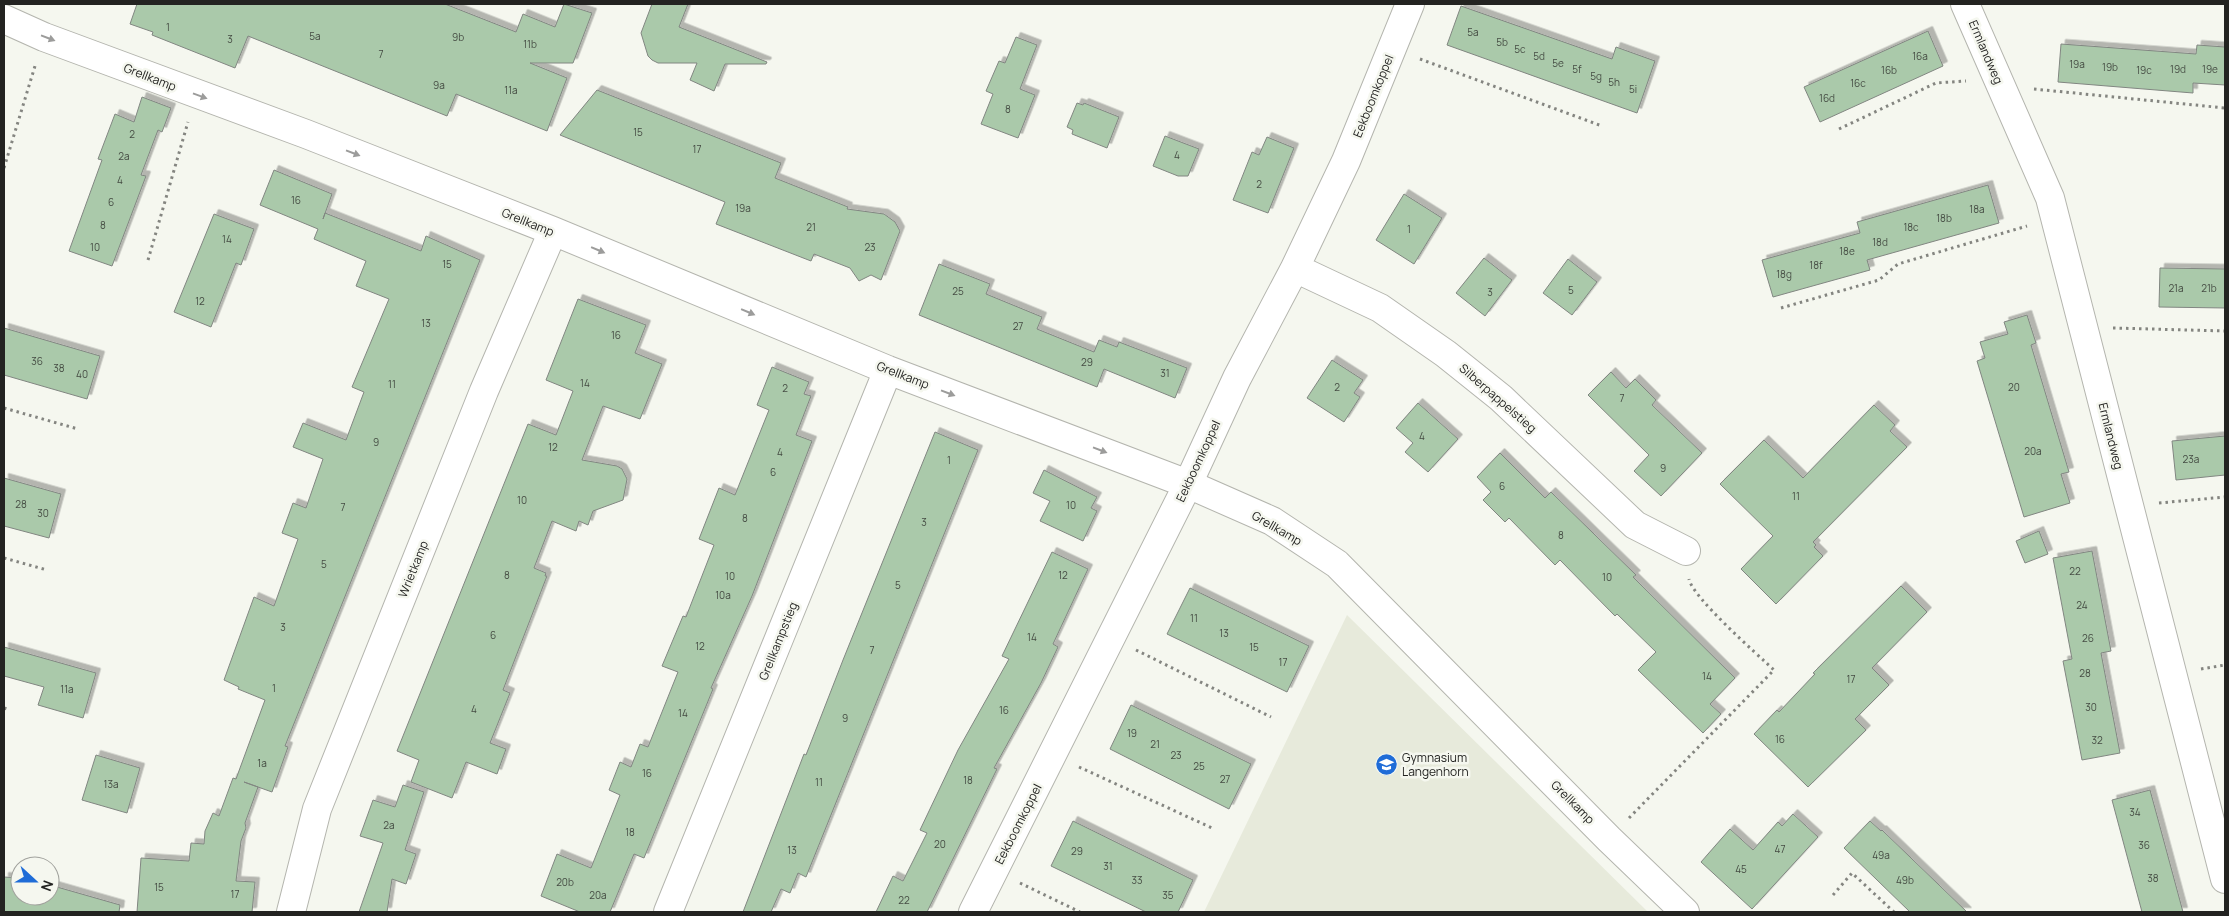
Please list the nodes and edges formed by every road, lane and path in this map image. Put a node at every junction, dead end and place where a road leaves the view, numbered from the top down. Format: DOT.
graph roads {
  1 [pos="1410,4"];
  2 [pos="1965,4"];
  3 [pos="4,19"];
  4 [pos="44,37"];
  5 [pos="1397,38"];
  6 [pos="2000,83"];
  7 [pos="196,95"];
  8 [pos="2225,108"];
  9 [pos="1602,126"];
  10 [pos="1839,129"];
  11 [pos="4,168"];
  12 [pos="2055,218"];
  13 [pos="553,231"];
  14 [pos="148,260"];
  15 [pos="1295,268"];
  16 [pos="1781,308"];
  17 [pos="2083,327"];
  18 [pos="2225,331"];
  19 [pos="888,370"];
  20 [pos="4,408"];
  21 [pos="78,430"];
  22 [pos="1188,484"];
  23 [pos="2225,497"];
  24 [pos="2129,506"];
  25 [pos="1686,551"];
  26 [pos="4,558"];
  27 [pos="46,570"];
  28 [pos="1111,637"];
  29 [pos="1271,717"];
  30 [pos="1052,755"];
  31 [pos="1212,828"];
  32 [pos="1609,839"];
  33 [pos="994,871"];
  34 [pos="2225,879"];
  35 [pos="1832,895"];
  36 [pos="291,912"];
  37 [pos="668,912"];
  38 [pos="973,912"];
  39 [pos="1080,912"];
  40 [pos="1685,912"];
  41 [pos="1894,912"];
  1 -- 5 [label="street, Eekboomkoppel"];
  2 -- 6 [label="street, Ermlandweg"];
  3 -- 4 [label="street, Grellkamp"];
  4 -- 7 [label="street, Grellkamp, one-way"];
  4 -- 11 [label="path"];
  5 -- 9 [label="path"];
  5 -- 15 [label="street, Eekboomkoppel"];
  6 -- 8 [label="path"];
  6 -- 10 [label="path"];
  6 -- 12 [label="street, Ermlandweg"];
  7 -- 13 [label="street, Grellkamp, one-way"];
  7 -- 14 [label="path"];
  12 -- 16 [label="path"];
  12 -- 17 [label="street, Ermlandweg"];
  13 -- 19 [label="street, Grellkamp, one-way"];
  13 -- 36 [label="street, Wrietkamp"];
  15 -- 22 [label="street, Eekboomkoppel"];
  15 -- 25 [label="street, Silberpappelstieg"];
  17 -- 18 [label="path"];
  17 -- 24 [label="street, Ermlandweg"];
  19 -- 22 [label="street, Grellkamp, one-way"];
  19 -- 37 [label="street, Grellkampstieg"];
  20 -- 21 [label="path"];
  22 -- 28 [label="street, Eekboomkoppel"];
  22 -- 32 [label="street, Grellkamp"];
  23 -- 24 [label="path"];
  24 -- 34 [label="street, Ermlandweg"];
  25 -- 32 [label="path"];
  26 -- 27 [label="path"];
  28 -- 29 [label="path"];
  28 -- 30 [label="street, Eekboomkoppel"];
  30 -- 31 [label="path"];
  30 -- 33 [label="street, Eekboomkoppel"];
  32 -- 40 [label="street, Grellkamp"];
  33 -- 38 [label="street, Eekboomkoppel"];
  33 -- 39 [label="path"];
  35 -- 41 [label="path"];
}
